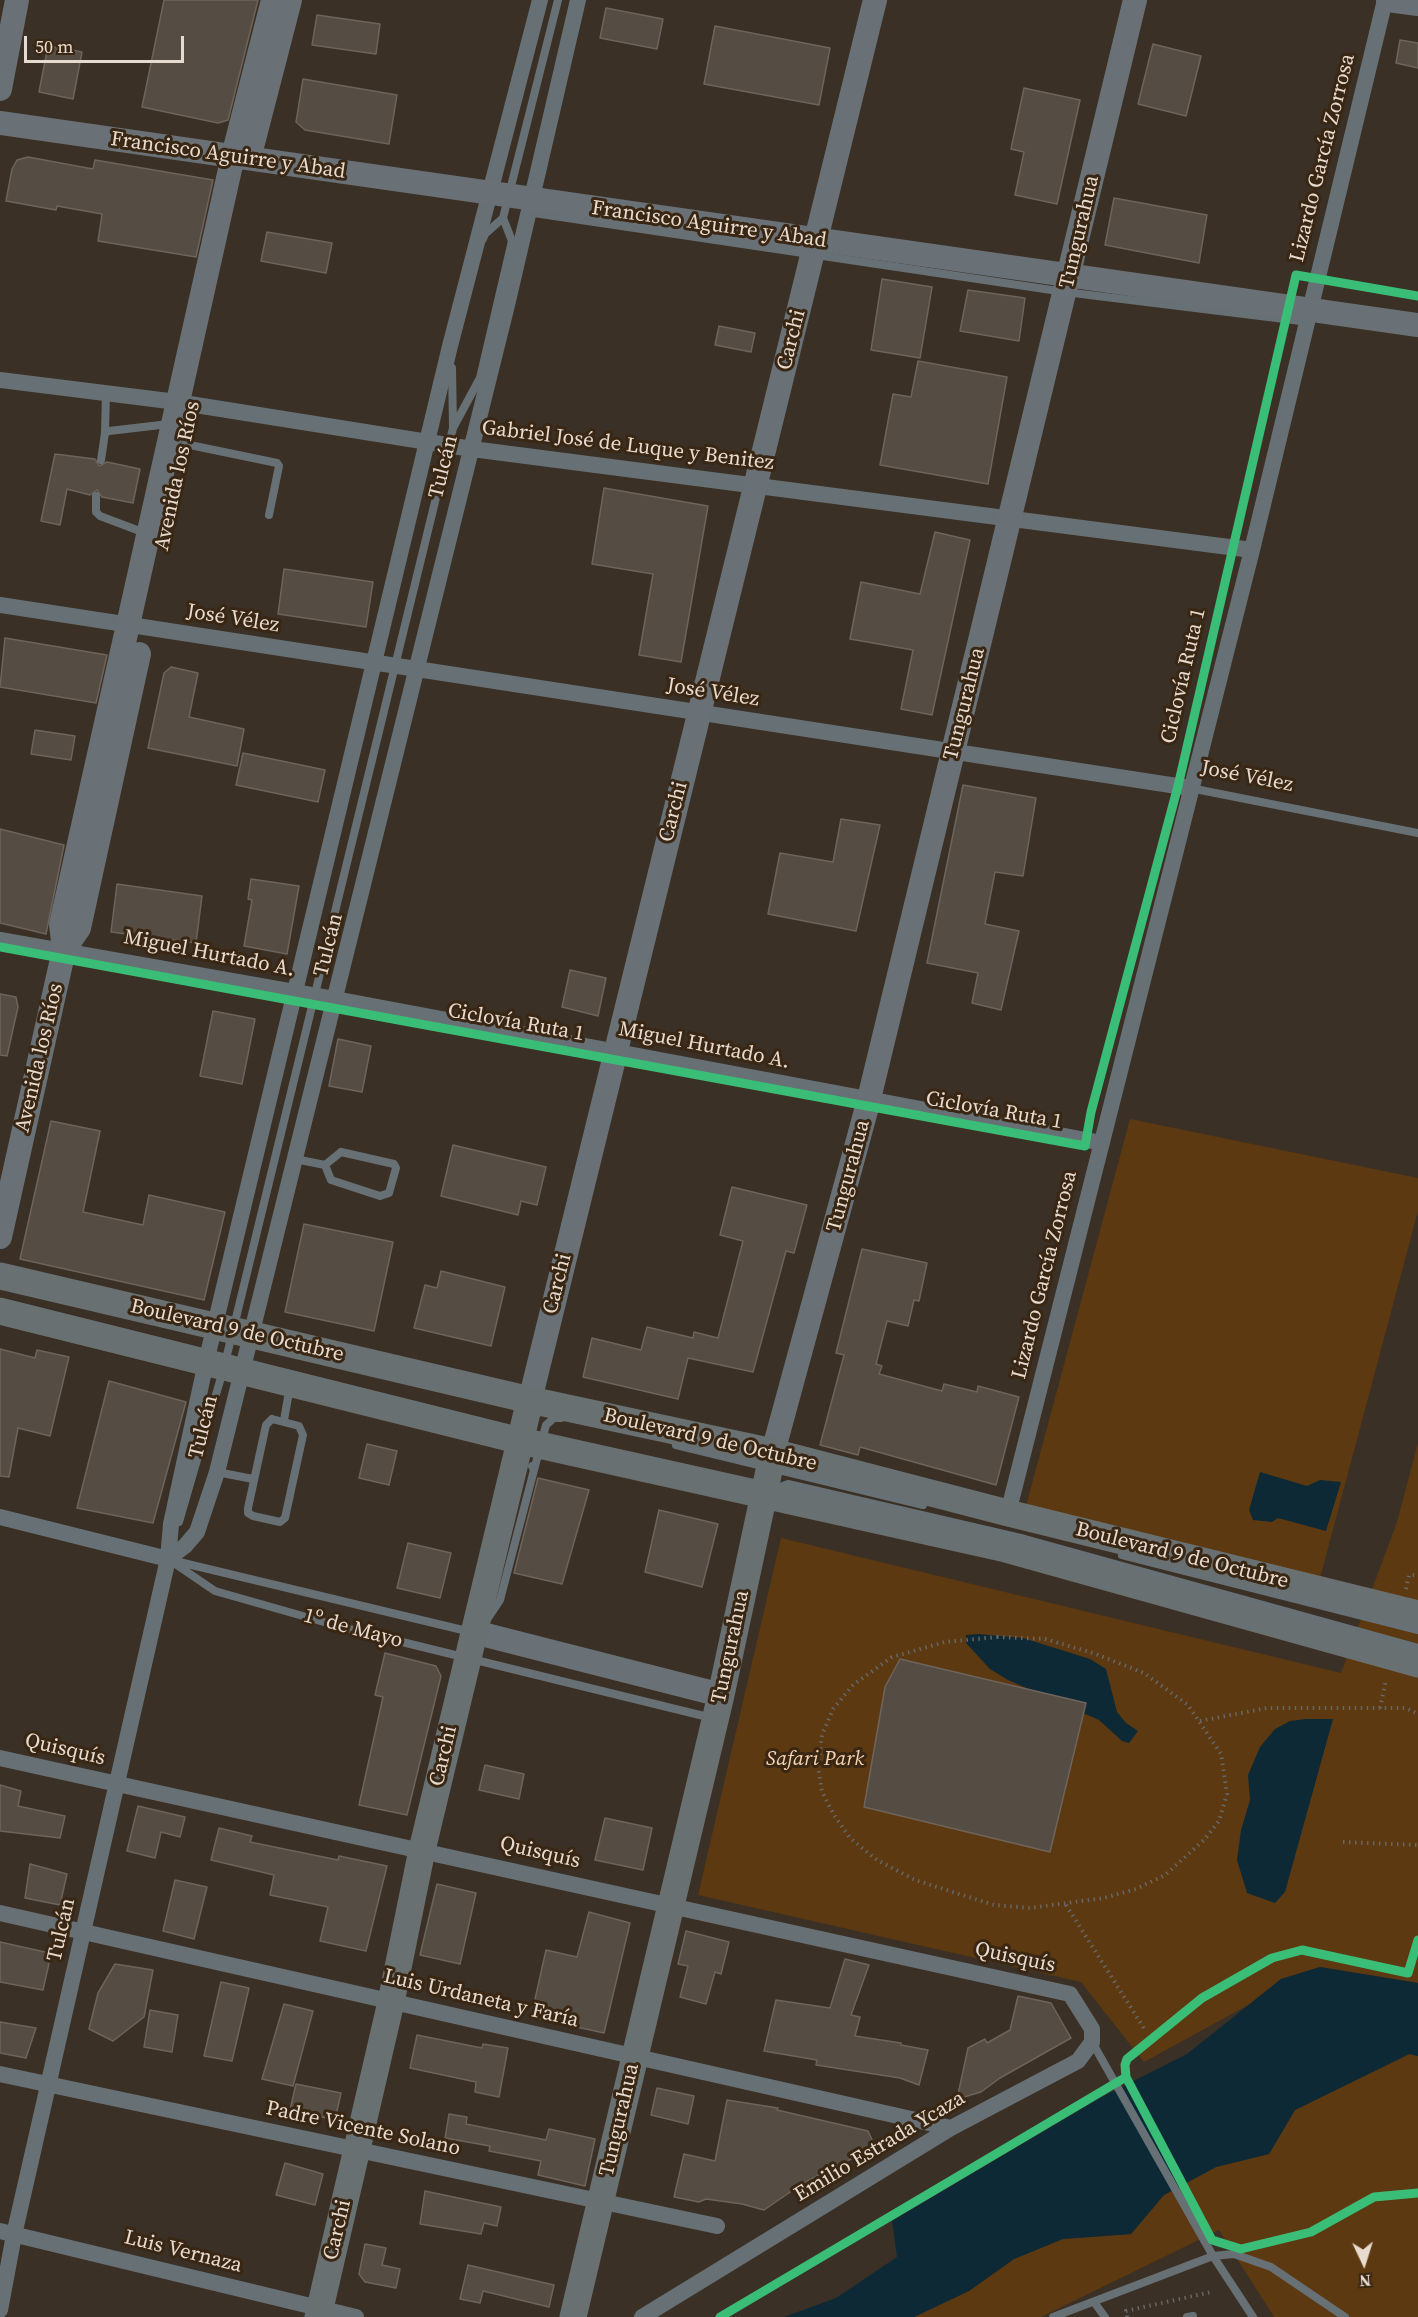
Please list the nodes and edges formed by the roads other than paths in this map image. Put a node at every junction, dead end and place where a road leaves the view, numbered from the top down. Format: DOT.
graph roads {
  1 [pos="17,0"];
  2 [pos="273,0"];
  3 [pos="290,0"];
  4 [pos="540,0"];
  5 [pos="558,0"];
  6 [pos="578,0"];
  7 [pos="875,0"];
  8 [pos="1135,0"];
  9 [pos="1386,0"];
  10 [pos="1418,4"];
  11 [pos="0,89"];
  12 [pos="0,123"];
  13 [pos="241,158"];
  14 [pos="512,204"];
  15 [pos="814,247"];
  16 [pos="1067,284"];
  17 [pos="1315,316"];
  18 [pos="1418,325"];
  19 [pos="0,380"];
  20 [pos="106,393"];
  21 [pos="182,419"];
  22 [pos="453,428"];
  23 [pos="105,433"];
  24 [pos="429,442"];
  25 [pos="448,445"];
  26 [pos="472,449"];
  27 [pos="101,460"];
  28 [pos="756,484"];
  29 [pos="96,496"];
  30 [pos="269,515"];
  31 [pos="1010,518"];
  32 [pos="148,534"];
  33 [pos="1252,550"];
  34 [pos="0,605"];
  35 [pos="136,627"];
  36 [pos="375,665"];
  37 [pos="395,668"];
  38 [pos="417,670"];
  39 [pos="698,714"];
  40 [pos="953,752"];
  41 [pos="1190,788"];
  42 [pos="1418,833"];
  43 [pos="0,939"];
  44 [pos="64,950"];
  45 [pos="293,993"];
  46 [pos="314,996"];
  47 [pos="334,999"];
  48 [pos="615,1052"];
  49 [pos="869,1100"];
  50 [pos="1102,1143"];
  51 [pos="295,1158"];
  52 [pos="325,1165"];
  53 [pos="0,1237"];
  54 [pos="0,1276"];
  55 [pos="0,1311"];
  56 [pos="232,1330"];
  57 [pos="223,1367"];
  58 [pos="291,1384"];
  59 [pos="530,1400"];
  60 [pos="284,1420"];
  61 [pos="570,1420"];
  62 [pos="670,1443"];
  63 [pos="530,1453"];
  64 [pos="771,1459"];
  65 [pos="217,1472"];
  66 [pos="253,1479"];
  67 [pos="764,1493"];
  68 [pos="1008,1513"];
  69 [pos="0,1517"];
  70 [pos="1098,1549"];
  71 [pos="1109,1552"];
  72 [pos="168,1559"];
  73 [pos="1418,1614"];
  74 [pos="1418,1630"];
  75 [pos="474,1632"];
  76 [pos="1418,1648"];
  77 [pos="467,1658"];
  78 [pos="1418,1664"];
  79 [pos="718,1707"];
  80 [pos="0,1758"];
  81 [pos="117,1784"];
  82 [pos="422,1850"];
  83 [pos="670,1905"];
  84 [pos="0,1913"];
  85 [pos="84,1932"];
  86 [pos="391,2002"];
  87 [pos="1092,2042"];
  88 [pos="634,2057"];
  89 [pos="0,2074"];
  90 [pos="50,2085"];
  91 [pos="951,2128"];
  92 [pos="356,2151"];
  93 [pos="601,2202"];
  94 [pos="717,2226"];
  95 [pos="7,2233"];
  96 [pos="1213,2256"];
  97 [pos="1094,2302"];
  98 [pos="0,2310"];
  99 [pos="319,2313"];
  100 [pos="356,2317"];
  101 [pos="573,2317"];
  102 [pos="642,2317"];
  103 [pos="1053,2317"];
  104 [pos="1105,2317"];
  105 [pos="1253,2317"];
  106 [pos="1344,2317"];
  1 -- 11 [label="main road"];
  2 -- 13 [label="main road, Avenida los Ríos"];
  3 -- 13 [label="main road, Avenida los Ríos"];
  4 -- 14 [label="street, Tulcán"];
  5 -- 14 [label="lane"];
  6 -- 14 [label="street, Tulcán"];
  7 -- 15 [label="main road, Carchi"];
  8 -- 16 [label="main road, Tungurahua"];
  9 -- 10 [label="main road"];
  9 -- 17 [label="street, Lizardo García Zorrosa"];
  12 -- 13 [label="main road, Francisco Aguirre y Abad"];
  13 -- 14 [label="main road, Francisco Aguirre y Abad"];
  13 -- 21 [label="main road, Avenida los Ríos"];
  14 -- 15 [label="main road, Francisco Aguirre y Abad"];
  14 -- 22 [label="lane"];
  14 -- 22 [label="lane"];
  14 -- 24 [label="street, Tulcán"];
  14 -- 26 [label="street, Tulcán"];
  15 -- 16 [label="main road, Francisco Aguirre y Abad"];
  15 -- 28 [label="main road, Carchi"];
  16 -- 17 [label="main road, Francisco Aguirre y Abad"];
  16 -- 31 [label="main road, Tungurahua"];
  17 -- 18 [label="main road, Francisco Aguirre y Abad"];
  17 -- 33 [label="street, Lizardo García Zorrosa"];
  19 -- 20 [label="street, Gabriel José de Luque y Benitez"];
  20 -- 21 [label="street, Gabriel José de Luque y Benitez"];
  20 -- 23 [label="lane"];
  21 -- 23 [label="lane"];
  21 -- 24 [label="street, Gabriel José de Luque y Benitez"];
  21 -- 30 [label="lane"];
  21 -- 32 [label="main road, Avenida los Ríos"];
  21 -- 35 [label="main road, Avenida los Ríos"];
  22 -- 25 [label="lane"];
  23 -- 27 [label="lane"];
  24 -- 25 [label="street, Gabriel José de Luque y Benitez"];
  24 -- 36 [label="street, Tulcán"];
  25 -- 26 [label="street, Gabriel José de Luque y Benitez"];
  25 -- 37 [label="lane"];
  26 -- 28 [label="street, Gabriel José de Luque y Benitez"];
  26 -- 38 [label="street, Tulcán"];
  28 -- 31 [label="street, Gabriel José de Luque y Benitez"];
  28 -- 39 [label="main road, Carchi"];
  29 -- 32 [label="lane"];
  31 -- 33 [label="street, Gabriel José de Luque y Benitez"];
  31 -- 40 [label="main road, Tungurahua"];
  32 -- 35 [label="main road, Avenida los Ríos"];
  33 -- 41 [label="street, Lizardo García Zorrosa"];
  34 -- 35 [label="street, José Vélez"];
  35 -- 36 [label="street, José Vélez"];
  35 -- 44 [label="main road, Avenida los Ríos"];
  36 -- 37 [label="street, José Vélez"];
  36 -- 45 [label="street, Tulcán"];
  37 -- 38 [label="street, José Vélez"];
  37 -- 46 [label="lane"];
  38 -- 39 [label="street, José Vélez"];
  38 -- 47 [label="street, Tulcán"];
  39 -- 40 [label="street, José Vélez"];
  39 -- 48 [label="main road, Carchi"];
  40 -- 41 [label="street, José Vélez"];
  40 -- 49 [label="main road, Tungurahua"];
  41 -- 42 [label="lane, José Vélez"];
  41 -- 50 [label="street, Lizardo García Zorrosa"];
  43 -- 44 [label="street, Miguel Hurtado A."];
  44 -- 45 [label="street, Miguel Hurtado A."];
  44 -- 53 [label="main road, Avenida los Ríos"];
  45 -- 46 [label="street, Miguel Hurtado A."];
  45 -- 56 [label="street, Tulcán"];
  46 -- 47 [label="street, Miguel Hurtado A."];
  46 -- 56 [label="lane"];
  47 -- 48 [label="street, Miguel Hurtado A."];
  47 -- 51 [label="street, Tulcán"];
  48 -- 49 [label="street, Miguel Hurtado A."];
  48 -- 59 [label="main road, Carchi"];
  49 -- 50 [label="street, Miguel Hurtado A."];
  49 -- 64 [label="main road, Tungurahua"];
  50 -- 68 [label="street, Lizardo García Zorrosa"];
  51 -- 52 [label="lane"];
  51 -- 56 [label="street, Tulcán"];
  52 -- 52 [label="lane"];
  54 -- 56 [label="main road, Boulevard 9 de Octubre"];
  55 -- 57 [label="main road, Boulevard 9 de Octubre"];
  56 -- 57 [label="street, Tulcán"];
  56 -- 57 [label="street, Tulcán"];
  56 -- 59 [label="main road, Boulevard 9 de Octubre"];
  57 -- 58 [label="main road, Boulevard 9 de Octubre"];
  57 -- 65 [label="street, Tulcán"];
  57 -- 72 [label="street, Tulcán"];
  58 -- 60 [label="lane"];
  58 -- 63 [label="main road, Boulevard 9 de Octubre"];
  59 -- 63 [label="main road, Carchi"];
  59 -- 64 [label="main road, Boulevard 9 de Octubre"];
  60 -- 66 [label="lane"];
  60 -- 66 [label="lane"];
  61 -- 63 [label="lane"];
  62 -- 64 [label="lane, Boulevard 9 de Octubre"];
  63 -- 67 [label="main road, Boulevard 9 de Octubre"];
  63 -- 75 [label="main road, Carchi"];
  64 -- 67 [label="main road, Tungurahua"];
  64 -- 68 [label="main road, Boulevard 9 de Octubre"];
  64 -- 70 [label="lane, Boulevard 9 de Octubre"];
  65 -- 66 [label="lane"];
  65 -- 72 [label="street, Tulcán"];
  67 -- 76 [label="lane, Boulevard 9 de Octubre"];
  67 -- 78 [label="main road, Boulevard 9 de Octubre"];
  67 -- 79 [label="main road, Tungurahua"];
  68 -- 73 [label="main road, Boulevard 9 de Octubre"];
  69 -- 72 [label="street, 1º de Mayo"];
  71 -- 74 [label="lane, Boulevard 9 de Octubre"];
  72 -- 75 [label="lane"];
  72 -- 77 [label="lane, 1º de Mayo"];
  72 -- 81 [label="street, Tulcán"];
  75 -- 77 [label="main road, Carchi"];
  75 -- 79 [label="main road"];
  77 -- 79 [label="lane, 1º de Mayo"];
  77 -- 82 [label="main road, Carchi"];
  79 -- 83 [label="main road, Tungurahua"];
  80 -- 81 [label="street, Quisquís"];
  81 -- 82 [label="street, Quisquís"];
  81 -- 85 [label="street, Tulcán"];
  82 -- 83 [label="street, Quisquís"];
  82 -- 86 [label="main road, Carchi"];
  83 -- 87 [label="street, Quisquís"];
  83 -- 88 [label="main road, Tungurahua"];
  84 -- 85 [label="street, Luis Urdaneta y Faría"];
  85 -- 86 [label="street, Luis Urdaneta y Faría"];
  85 -- 90 [label="street, Tulcán"];
  86 -- 88 [label="street, Luis Urdaneta y Faría"];
  86 -- 92 [label="main road, Carchi"];
  87 -- 91 [label="street, Emilio Estrada Ycaza"];
  87 -- 96 [label="lane"];
  88 -- 91 [label="street, Luis Urdaneta y Faría"];
  88 -- 93 [label="main road, Tungurahua"];
  89 -- 90 [label="street, Padre Vicente Solano"];
  90 -- 92 [label="street, Padre Vicente Solano"];
  90 -- 95 [label="street, Tulcán"];
  91 -- 102 [label="street, Emilio Estrada Ycaza"];
  92 -- 93 [label="street, Padre Vicente Solano"];
  92 -- 99 [label="main road, Carchi"];
  93 -- 94 [label="street, Padre Vicente Solano"];
  93 -- 101 [label="main road, Tungurahua"];
  95 -- 98 [label="street, Tulcán"];
  95 -- 99 [label="street, Luis Vernaza"];
  96 -- 97 [label="lane"];
  96 -- 105 [label="lane"];
  96 -- 106 [label="lane"];
  97 -- 103 [label="lane"];
  97 -- 104 [label="lane"];
  99 -- 100 [label="street, Luis Vernaza"];
}
